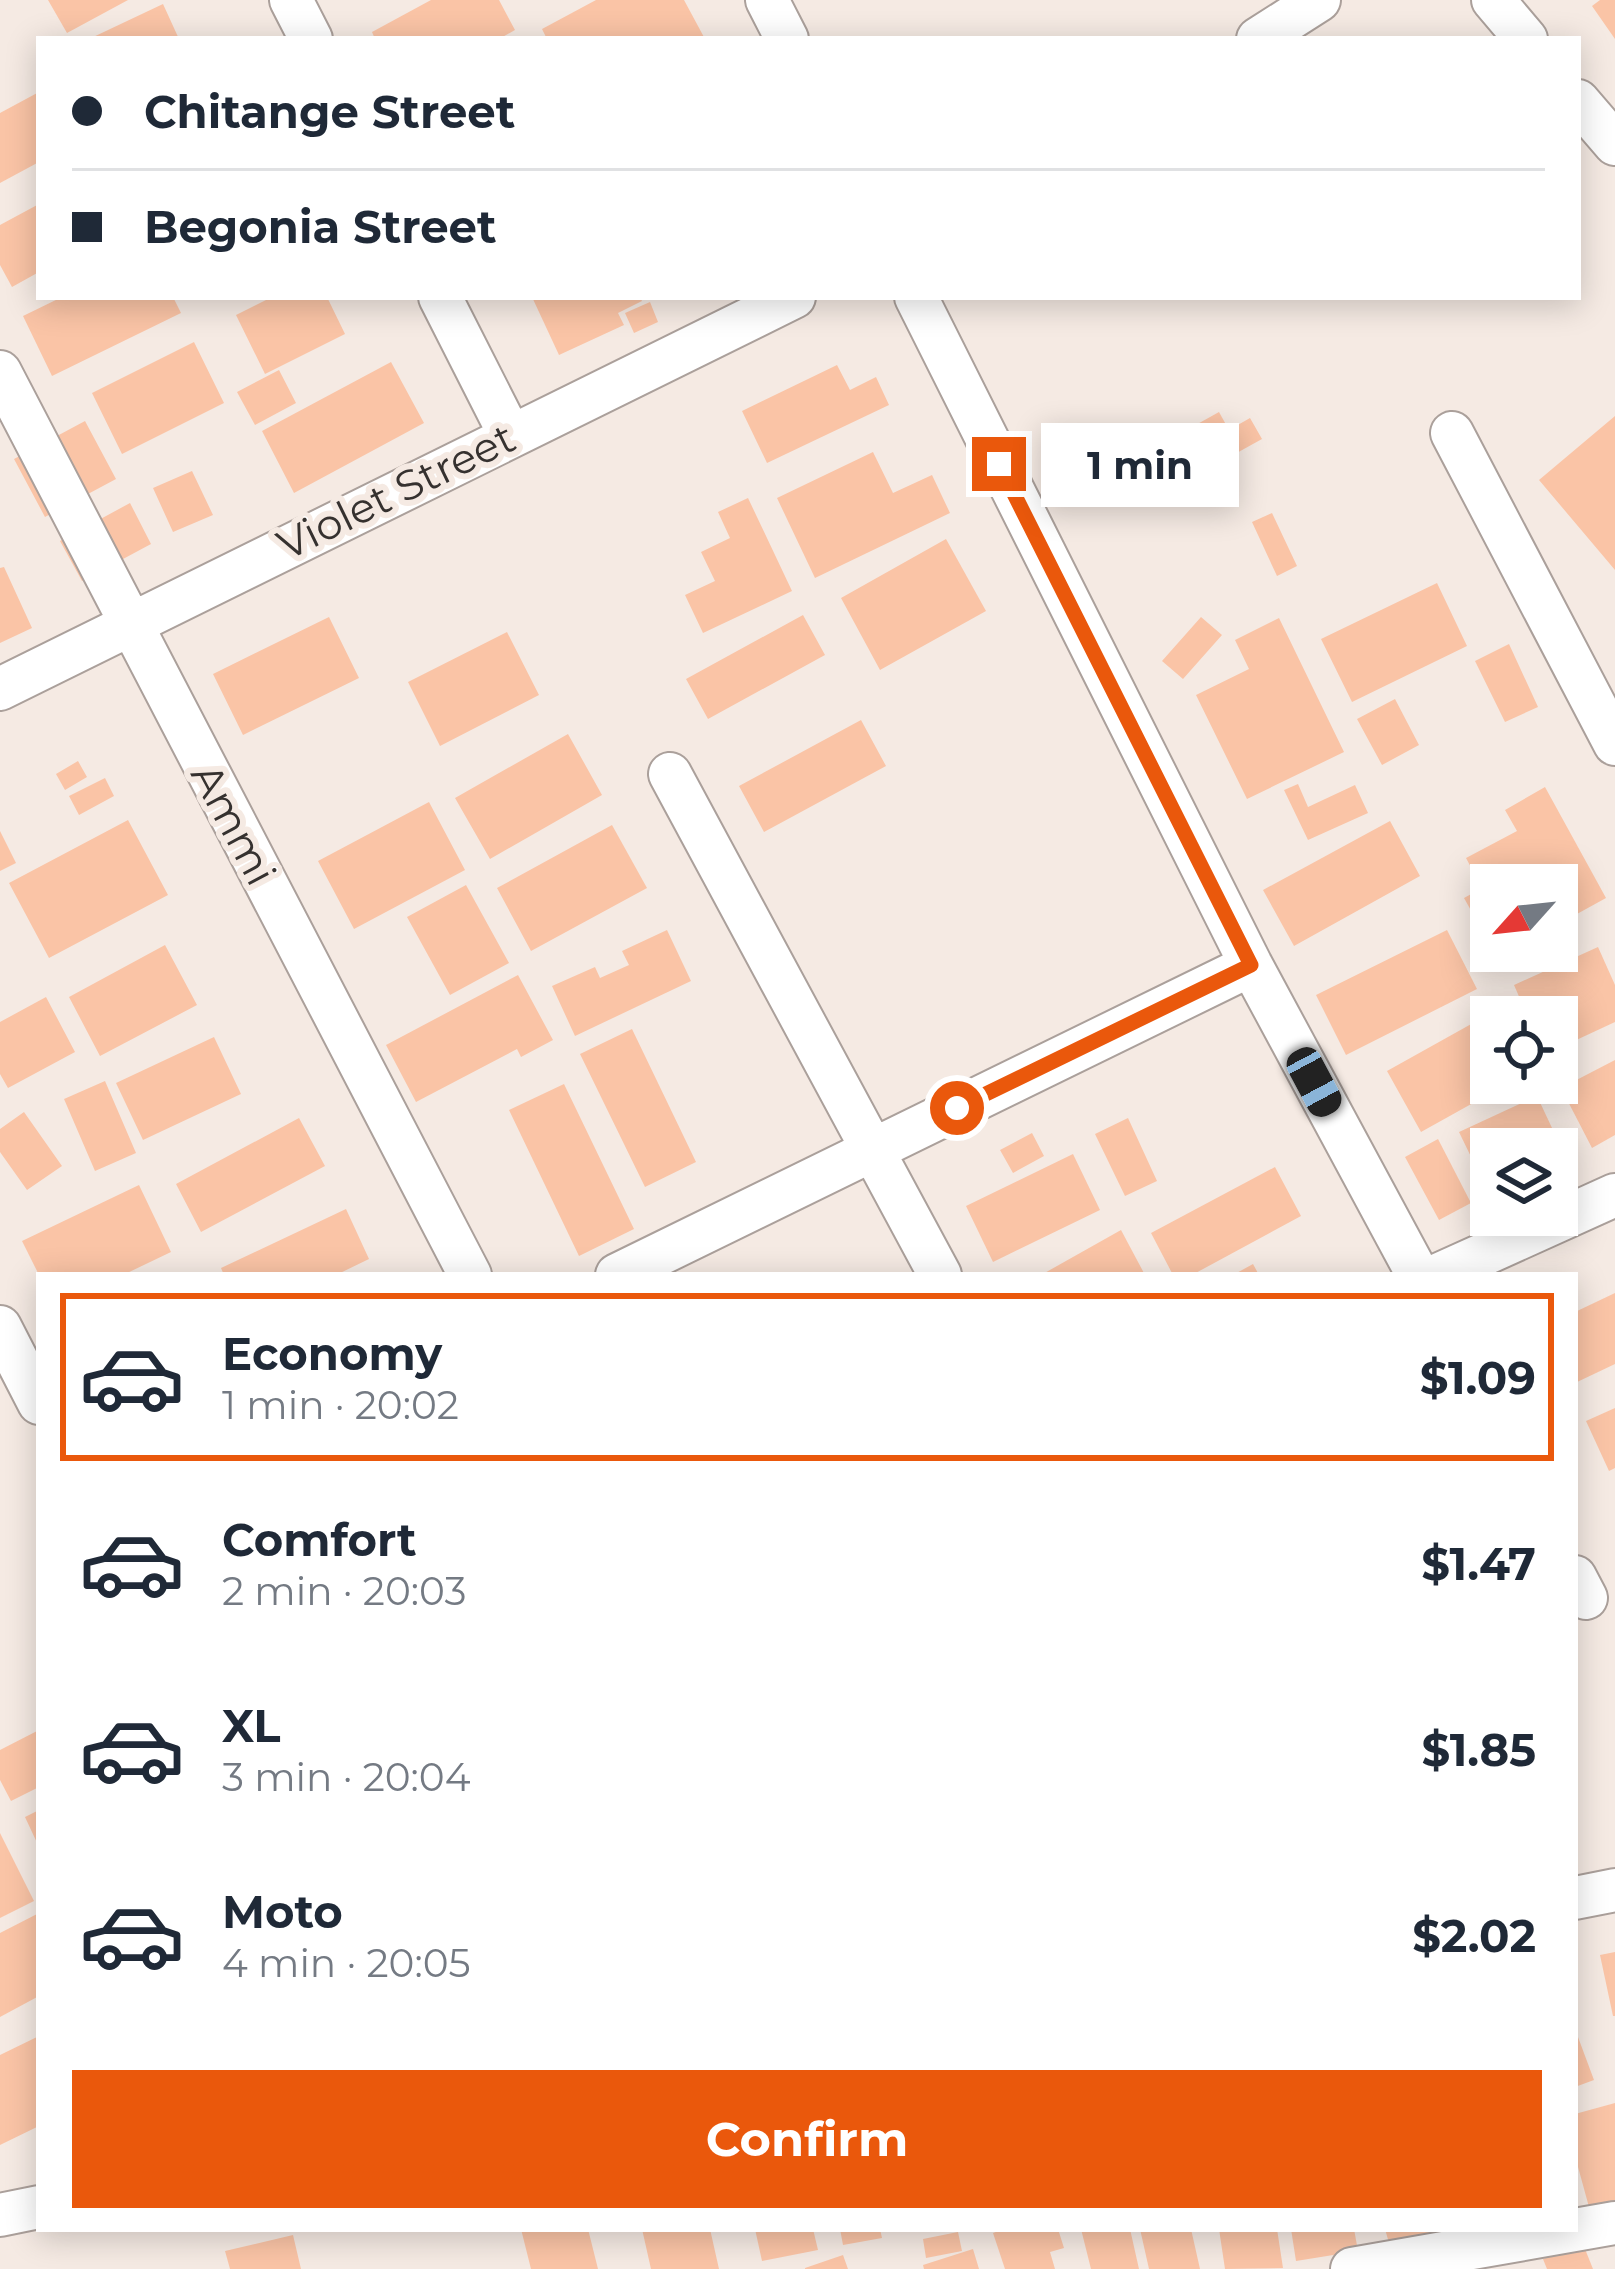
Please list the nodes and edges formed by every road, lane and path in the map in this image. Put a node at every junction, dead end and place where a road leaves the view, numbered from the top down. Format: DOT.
graph roads {
  1 [pos="291,0"];
  2 [pos="767,0"];
  3 [pos="1318,0"];
  4 [pos="1493,0"];
  5 [pos="309,36"];
  6 [pos="785,36"];
  7 [pos="1263,36"];
  8 [pos="1523,36"];
  9 [pos="1581,104"];
  10 [pos="1615,144"];
  11 [pos="442,300"];
  12 [pos="788,300"];
  13 [pos="918,300"];
  14 [pos="0,372"];
  15 [pos="1452,433"];
  16 [pos="510,435"];
  17 [pos="128,623"];
  18 [pos="0,688"];
  19 [pos="1615,743"];
  20 [pos="670,774"];
  21 [pos="1251,965"];
  22 [pos="873,1149"];
  23 [pos="1615,1195"];
  24 [pos="468,1272"];
  25 [pos="623,1272"];
  26 [pos="938,1272"];
  27 [pos="1416,1272"];
  28 [pos="1445,1272"];
  29 [pos="0,1327"];
  30 [pos="36,1397"];
  31 [pos="1615,1890"];
  32 [pos="1578,1897"];
  33 [pos="36,2208"];
  34 [pos="0,2215"];
  35 [pos="1615,2222"];
  36 [pos="1578,2229"];
  37 [pos="1559,2232"];
  38 [pos="1352,2269"];
  1 -- 5 [label="street"];
  2 -- 6 [label="street"];
  3 -- 7 [label="street"];
  4 -- 8 [label="street"];
  9 -- 10 [label="street"];
  11 -- 16 [label="street"];
  12 -- 16 [label="street, Violet Street"];
  13 -- 21 [label="street"];
  14 -- 17 [label="street, Ammi"];
  15 -- 19 [label="street"];
  16 -- 17 [label="street, Violet Street"];
  17 -- 18 [label="street, Violet Street"];
  17 -- 24 [label="street, Ammi"];
  20 -- 22 [label="street"];
  21 -- 22 [label="street"];
  21 -- 27 [label="street"];
  22 -- 25 [label="street"];
  22 -- 26 [label="street"];
  23 -- 28 [label="street"];
  29 -- 30 [label="street"];
  31 -- 32 [label="street"];
  33 -- 34 [label="street"];
  35 -- 36 [label="street"];
  37 -- 38 [label="street"];
}
